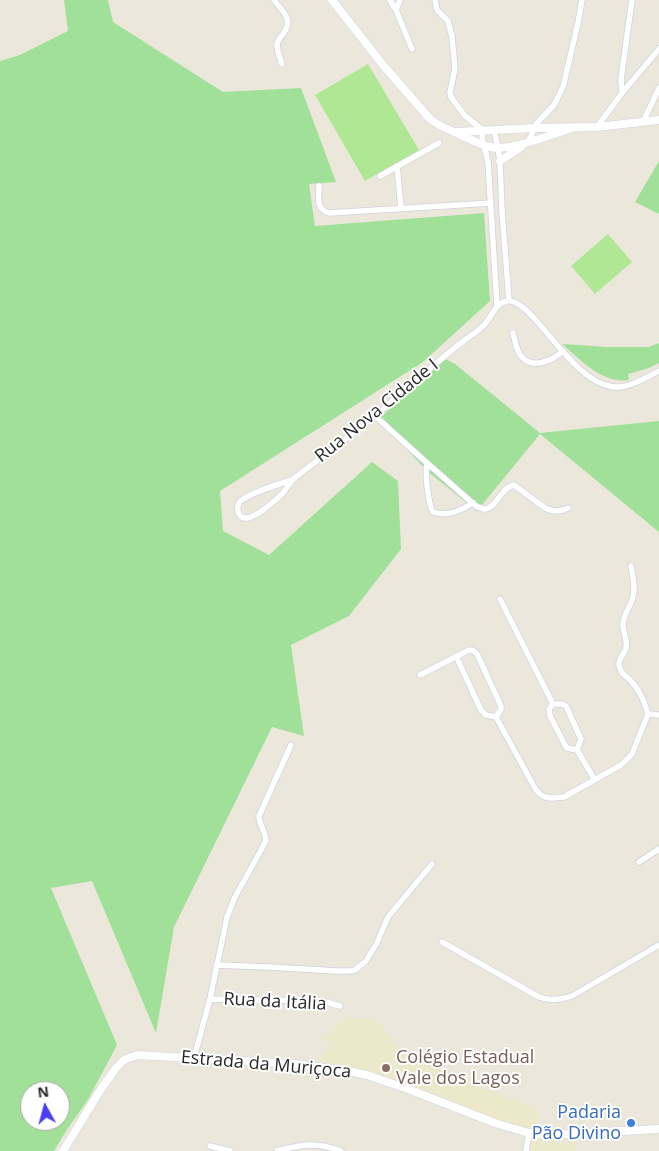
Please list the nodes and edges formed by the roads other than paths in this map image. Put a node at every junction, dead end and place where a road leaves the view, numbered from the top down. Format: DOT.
graph roads {
  1 [pos="274,0"];
  2 [pos="332,0"];
  3 [pos="390,0"];
  4 [pos="400,0"];
  5 [pos="435,0"];
  6 [pos="582,0"];
  7 [pos="632,0"];
  8 [pos="396,10"];
  9 [pos="412,48"];
  10 [pos="659,49"];
  11 [pos="282,64"];
  12 [pos="659,88"];
  13 [pos="622,93"];
  14 [pos="659,120"];
  15 [pos="643,122"];
  16 [pos="598,127"];
  17 [pos="534,128"];
  18 [pos="573,128"];
  19 [pos="483,130"];
  20 [pos="494,130"];
  21 [pos="455,132"];
  22 [pos="528,142"];
  23 [pos="439,143"];
  24 [pos="484,145"];
  25 [pos="498,148"];
  26 [pos="500,161"];
  27 [pos="488,162"];
  28 [pos="397,166"];
  29 [pos="380,176"];
  30 [pos="319,186"];
  31 [pos="491,203"];
  32 [pos="400,208"];
  33 [pos="502,211"];
  34 [pos="492,212"];
  35 [pos="509,300"];
  36 [pos="498,305"];
  37 [pos="513,333"];
  38 [pos="563,351"];
  39 [pos="659,371"];
  40 [pos="375,416"];
  41 [pos="427,464"];
  42 [pos="292,480"];
  43 [pos="472,503"];
  44 [pos="568,508"];
  45 [pos="631,566"];
  46 [pos="500,599"];
  47 [pos="456,656"];
  48 [pos="420,674"];
  49 [pos="552,704"];
  50 [pos="648,714"];
  51 [pos="659,715"];
  52 [pos="496,717"];
  53 [pos="291,745"];
  54 [pos="576,750"];
  55 [pos="595,780"];
  56 [pos="659,849"];
  57 [pos="639,862"];
  58 [pos="432,864"];
  59 [pos="442,942"];
  60 [pos="659,946"];
  61 [pos="216,965"];
  62 [pos="210,999"];
  63 [pos="340,1006"];
  64 [pos="194,1058"];
  65 [pos="659,1130"];
  66 [pos="529,1133"];
  67 [pos="210,1146"];
  68 [pos="63,1151"];
  69 [pos="230,1151"];
  70 [pos="277,1151"];
  71 [pos="341,1151"];
  72 [pos="526,1151"];
  1 -- 11 [label="street"];
  2 -- 21 [label="street"];
  3 -- 8 [label="street"];
  4 -- 8 [label="street"];
  5 -- 19 [label="street"];
  6 -- 17 [label="street"];
  7 -- 13 [label="street"];
  8 -- 9 [label="street"];
  10 -- 13 [label="street"];
  12 -- 15 [label="street"];
  13 -- 16 [label="street"];
  14 -- 15 [label="street"];
  15 -- 16 [label="street"];
  16 -- 18 [label="street"];
  17 -- 18 [label="street"];
  17 -- 20 [label="street"];
  17 -- 22 [label="street"];
  18 -- 22 [label="street"];
  19 -- 20 [label="street"];
  19 -- 21 [label="street"];
  19 -- 24 [label="street"];
  20 -- 25 [label="street"];
  21 -- 24 [label="street"];
  22 -- 25 [label="street"];
  22 -- 26 [label="street"];
  23 -- 28 [label="street"];
  24 -- 25 [label="street"];
  24 -- 27 [label="street"];
  25 -- 26 [label="street"];
  26 -- 27 [label="street"];
  26 -- 33 [label="street"];
  27 -- 31 [label="street"];
  28 -- 29 [label="street"];
  28 -- 32 [label="street"];
  30 -- 32 [label="street"];
  31 -- 32 [label="street"];
  31 -- 34 [label="street"];
  33 -- 34 [label="street"];
  33 -- 35 [label="street"];
  34 -- 36 [label="street"];
  35 -- 36 [label="street, Rua Nova Cidade I"];
  35 -- 38 [label="street"];
  36 -- 40 [label="street, Rua Nova Cidade I"];
  37 -- 38 [label="street"];
  38 -- 39 [label="street"];
  40 -- 41 [label="street"];
  40 -- 42 [label="street, Rua Nova Cidade I"];
  41 -- 43 [label="street"];
  41 -- 43 [label="street"];
  42 -- 42 [label="street, Rua Nova Cidade I"];
  43 -- 44 [label="street"];
  45 -- 50 [label="street"];
  46 -- 49 [label="street"];
  47 -- 48 [label="street"];
  47 -- 52 [label="street"];
  47 -- 52 [label="street"];
  49 -- 54 [label="street"];
  49 -- 54 [label="street"];
  50 -- 51 [label="street"];
  50 -- 55 [label="street"];
  52 -- 55 [label="street"];
  53 -- 61 [label="street"];
  54 -- 55 [label="street"];
  56 -- 57 [label="street"];
  58 -- 61 [label="street"];
  59 -- 60 [label="street"];
  61 -- 62 [label="street"];
  62 -- 63 [label="street, Rua da Itália"];
  62 -- 64 [label="street"];
  64 -- 66 [label="street, Estrada da Muriçoca"];
  64 -- 68 [label="street, Estrada da Muriçoca"];
  65 -- 66 [label="street, Estrada da Muriçoca"];
  66 -- 72 [label="street"];
  67 -- 69 [label="street"];
  70 -- 71 [label="street"];
}
